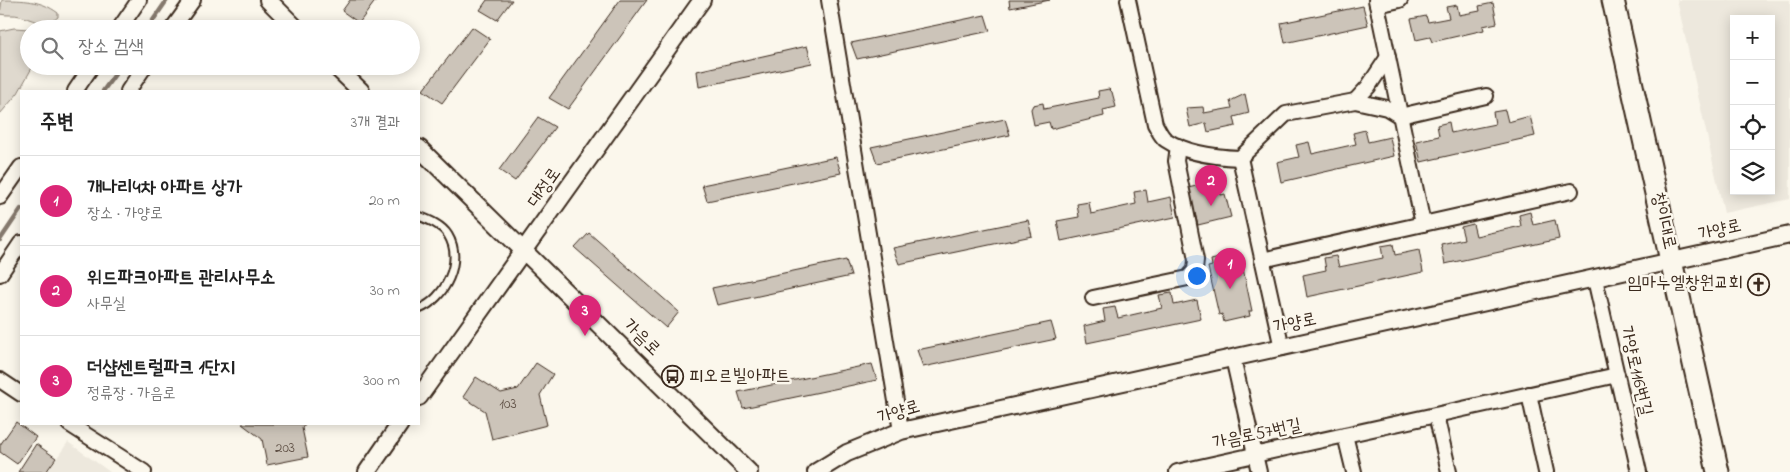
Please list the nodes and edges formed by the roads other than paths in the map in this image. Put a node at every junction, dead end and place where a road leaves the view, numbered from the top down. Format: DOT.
graph roads {
  1 [pos="139,0"];
  2 [pos="193,0"];
  3 [pos="268,0"];
  4 [pos="702,0"];
  5 [pos="829,0"];
  6 [pos="1128,0"];
  7 [pos="1400,0"];
  8 [pos="1613,0"];
  9 [pos="1376,3"];
  10 [pos="125,20"];
  11 [pos="179,20"];
  12 [pos="288,20"];
  13 [pos="1388,57"];
  14 [pos="86,75"];
  15 [pos="139,75"];
  16 [pos="344,75"];
  17 [pos="76,90"];
  18 [pos="129,90"];
  19 [pos="360,90"];
  20 [pos="1486,96"];
  21 [pos="1355,101"];
  22 [pos="1400,116"];
  23 [pos="1178,146"];
  24 [pos="420,149"];
  25 [pos="1240,158"];
  26 [pos="20,168"];
  27 [pos="1571,191"];
  28 [pos="0,197"];
  29 [pos="420,216"];
  30 [pos="1423,224"];
  31 [pos="1790,235"];
  32 [pos="20,244"];
  33 [pos="524,252"];
  34 [pos="1262,260"];
  35 [pos="1672,262"];
  36 [pos="0,274"];
  37 [pos="1595,279"];
  38 [pos="1093,298"];
  39 [pos="420,309"];
  40 [pos="1282,348"];
  41 [pos="1233,358"];
  42 [pos="1617,375"];
  43 [pos="0,380"];
  44 [pos="20,393"];
  45 [pos="1529,394"];
  46 [pos="420,396"];
  47 [pos="1436,415"];
  48 [pos="71,425"];
  49 [pos="399,425"];
  50 [pos="900,430"];
  51 [pos="1345,435"];
  52 [pos="1255,455"];
  53 [pos="144,472"];
  54 [pos="367,472"];
  55 [pos="749,472"];
  56 [pos="816,472"];
  57 [pos="1177,472"];
  58 [pos="1258,472"];
  59 [pos="1354,472"];
  60 [pos="1449,472"];
  61 [pos="1546,472"];
  62 [pos="1639,472"];
  63 [pos="1718,472"];
  1 -- 10 [label="street"];
  2 -- 11 [label="street"];
  3 -- 12 [label="street"];
  4 -- 33 [label="street, 대정로"];
  5 -- 50 [label="street"];
  6 -- 23 [label="street"];
  7 -- 9 [label="street"];
  8 -- 35 [label="main road, 창이대로"];
  9 -- 13 [label="street"];
  13 -- 21 [label="street"];
  13 -- 22 [label="street"];
  14 -- 17 [label="street"];
  15 -- 18 [label="street"];
  16 -- 19 [label="street"];
  20 -- 22 [label="street"];
  21 -- 22 [label="street"];
  21 -- 25 [label="street"];
  22 -- 30 [label="street"];
  23 -- 25 [label="street"];
  23 -- 38 [label="street"];
  24 -- 33 [label="street, 가음로"];
  25 -- 34 [label="street"];
  26 -- 28 [label="street"];
  27 -- 30 [label="street"];
  29 -- 39 [label="lane"];
  30 -- 34 [label="street"];
  31 -- 35 [label="street, 가양로"];
  32 -- 36 [label="street"];
  33 -- 46 [label="street, 대정로"];
  33 -- 55 [label="street, 가음로"];
  34 -- 40 [label="street"];
  35 -- 37 [label="street, 가양로"];
  35 -- 63 [label="main road, 창이대로"];
  37 -- 40 [label="street, 가양로"];
  37 -- 42 [label="street, 가양로116번길"];
  40 -- 41 [label="street, 가양로"];
  41 -- 50 [label="street, 가양로"];
  41 -- 52 [label="street"];
  42 -- 45 [label="street, 가음로57번길"];
  42 -- 62 [label="street, 가양로116번길"];
  43 -- 44 [label="street"];
  45 -- 47 [label="street, 가음로57번길"];
  45 -- 61 [label="street"];
  47 -- 51 [label="street, 가음로57번길"];
  47 -- 60 [label="street"];
  48 -- 53 [label="street"];
  49 -- 54 [label="street"];
  50 -- 56 [label="street, 가양로"];
  51 -- 52 [label="street, 가음로57번길"];
  51 -- 59 [label="street"];
  52 -- 57 [label="street, 가음로57번길"];
  52 -- 58 [label="street"];
}
